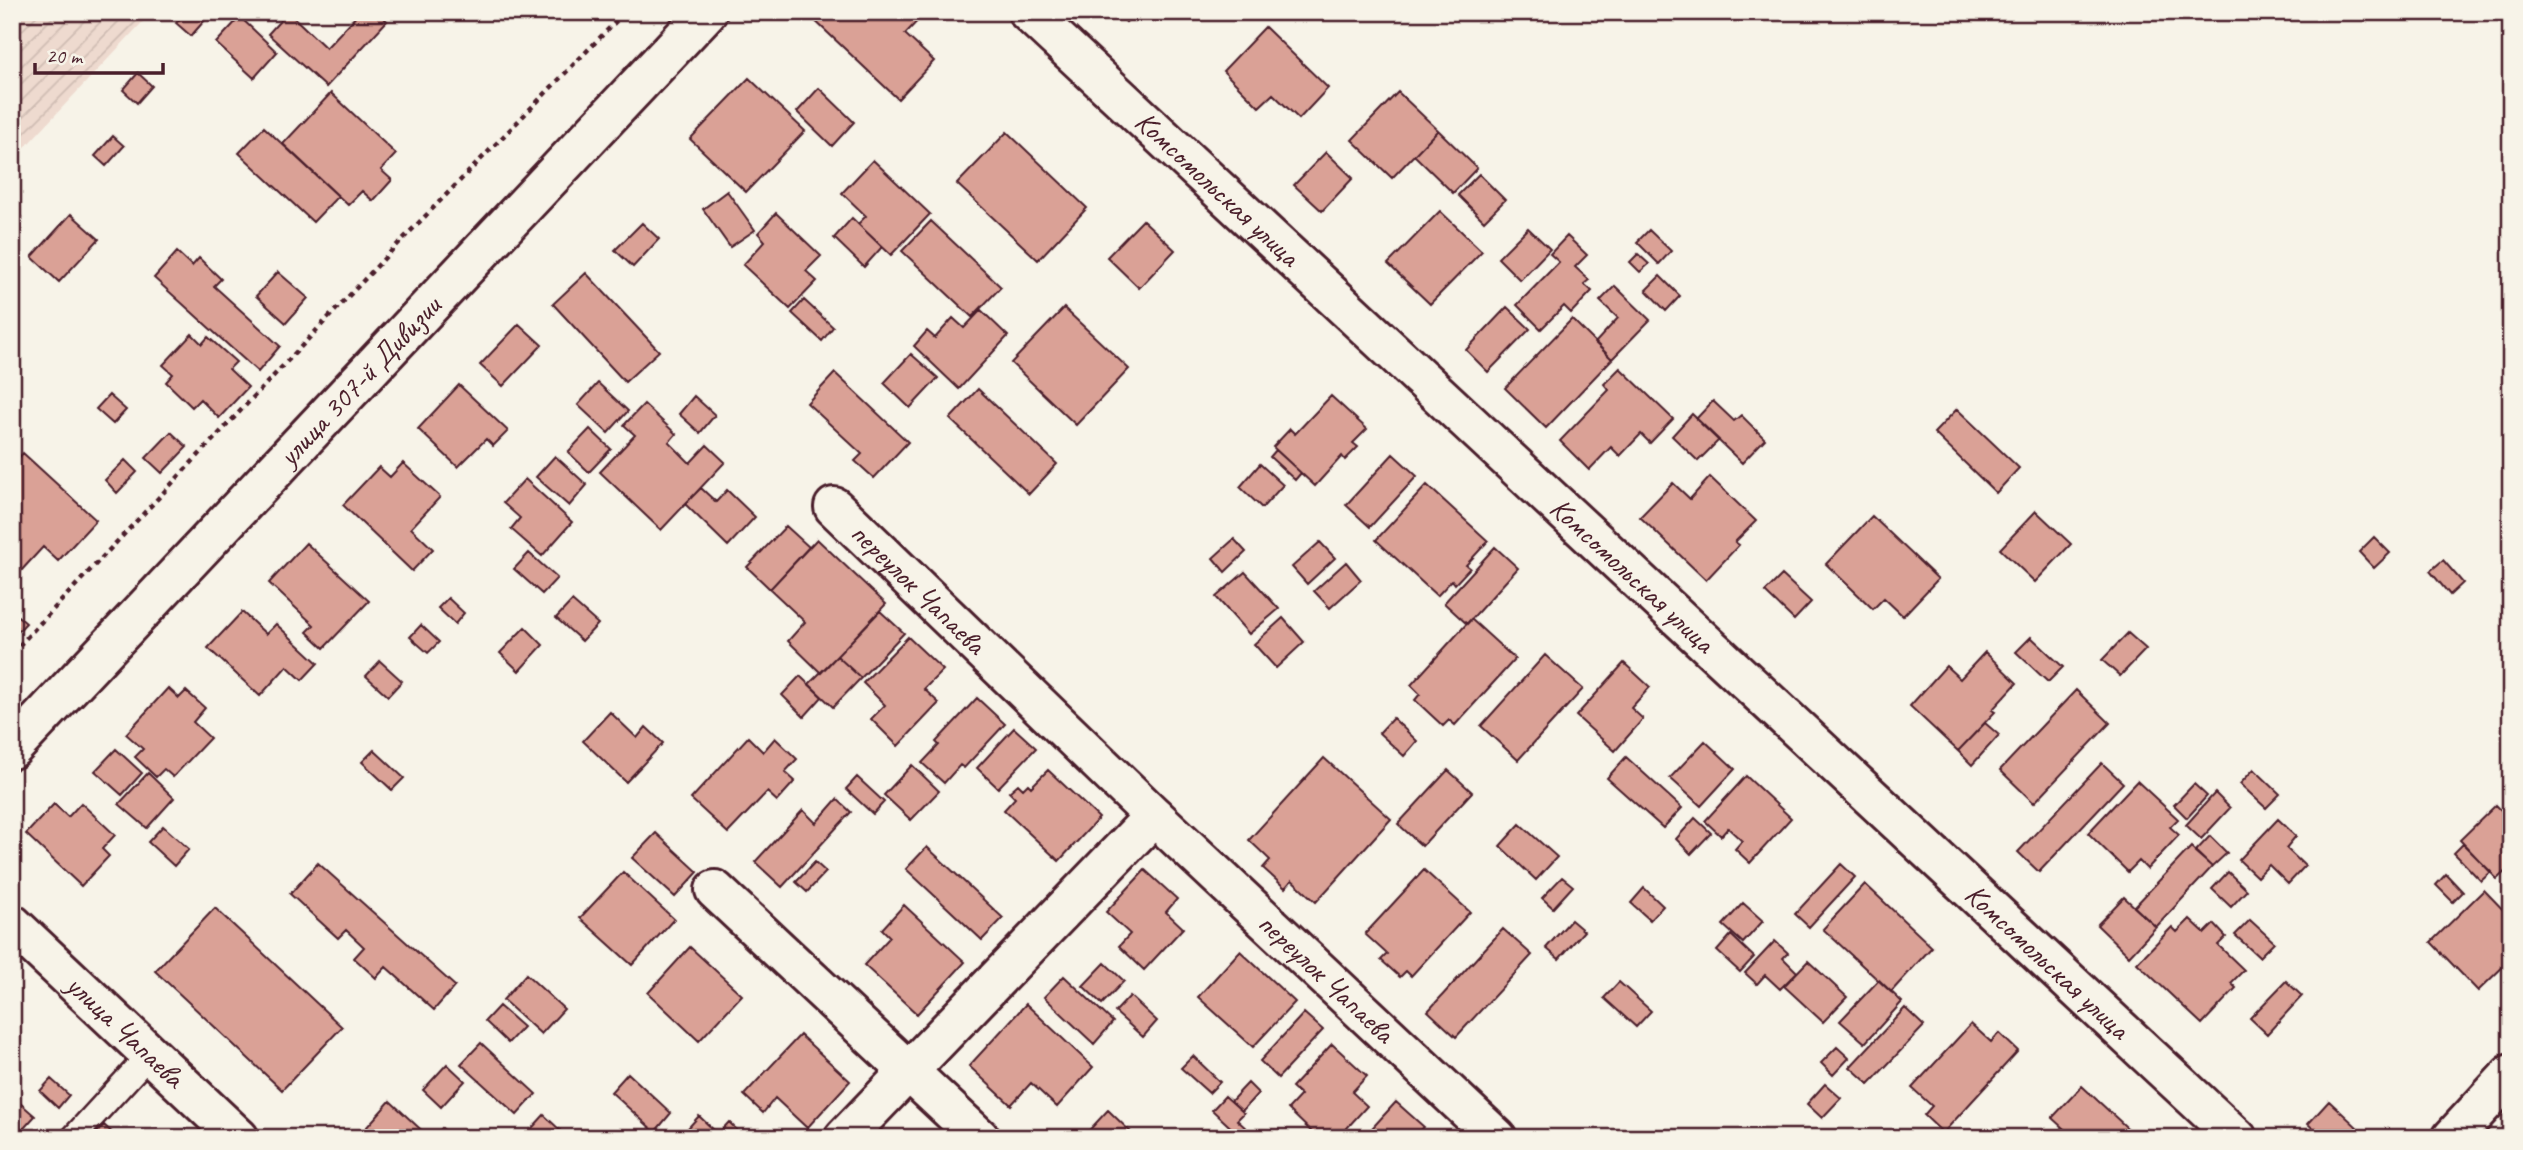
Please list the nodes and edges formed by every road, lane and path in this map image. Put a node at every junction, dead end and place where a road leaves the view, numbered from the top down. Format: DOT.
graph roads {
  1 [pos="625,12"];
  2 [pos="707,12"];
  3 [pos="1028,12"];
  4 [pos="834,507"];
  5 [pos="12,653"];
  6 [pos="12,749"];
  7 [pos="1154,816"];
  8 [pos="715,890"];
  9 [pos="12,924"];
  10 [pos="150,1054"];
  11 [pos="907,1072"];
  12 [pos="2511,1074"];
  13 [pos="230,1135"];
  14 [pos="73,1138"];
  15 [pos="844,1138"];
  16 [pos="980,1138"];
  17 [pos="1497,1138"];
  18 [pos="2237,1138"];
  19 [pos="2452,1138"];
  1 -- 5 [label="path"];
  2 -- 6 [label="street, улица 307-й Дивизии"];
  3 -- 18 [label="street, Комсомольская улица"];
  4 -- 7 [label="street, переулок Чапаева"];
  7 -- 11 [label="street"];
  7 -- 17 [label="street, переулок Чапаева"];
  8 -- 11 [label="street"];
  9 -- 10 [label="street, улица Чапаева"];
  10 -- 13 [label="street, улица Чапаева"];
  10 -- 14 [label="lane"];
  11 -- 15 [label="street"];
  11 -- 16 [label="street"];
  12 -- 19 [label="street"];
}
